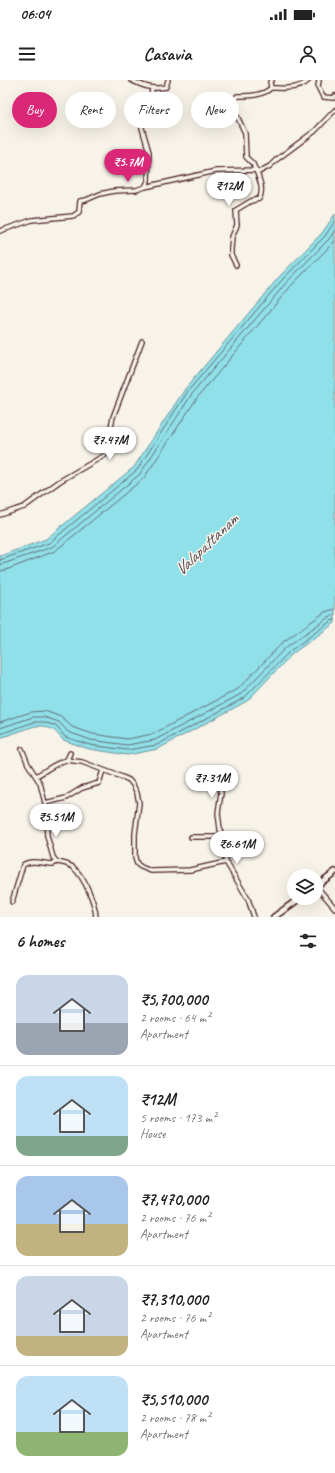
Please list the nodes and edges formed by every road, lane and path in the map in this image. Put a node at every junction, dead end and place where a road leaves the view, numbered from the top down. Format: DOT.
graph roads {
  1 [pos="132,80"];
  2 [pos="168,80"];
  3 [pos="272,80"];
  4 [pos="309,80"];
  5 [pos="319,80"];
  6 [pos="152,88"];
  7 [pos="272,88"];
  8 [pos="335,96"];
  9 [pos="335,110"];
  10 [pos="257,172"];
  11 [pos="145,187"];
  12 [pos="0,231"];
  13 [pos="236,265"];
  14 [pos="142,341"];
  15 [pos="0,515"];
  16 [pos="22,749"];
  17 [pos="70,753"];
  18 [pos="67,760"];
  19 [pos="103,770"];
  20 [pos="36,776"];
  21 [pos="219,784"];
  22 [pos="45,803"];
  23 [pos="191,837"];
  24 [pos="221,837"];
  25 [pos="57,862"];
  26 [pos="226,862"];
  27 [pos="335,872"];
  28 [pos="323,881"];
  29 [pos="323,894"];
  30 [pos="12,902"];
  31 [pos="290,905"];
  32 [pos="335,908"];
  33 [pos="96,917"];
  34 [pos="254,917"];
  35 [pos="274,917"];
  1 -- 6 [label="street"];
  2 -- 6 [label="street"];
  3 -- 7 [label="street"];
  4 -- 7 [label="street"];
  5 -- 8 [label="street"];
  6 -- 11 [label="street"];
  7 -- 10 [label="street"];
  9 -- 10 [label="street"];
  10 -- 11 [label="street"];
  10 -- 13 [label="street"];
  11 -- 12 [label="street"];
  14 -- 15 [label="street"];
  16 -- 20 [label="street"];
  17 -- 18 [label="street"];
  18 -- 19 [label="street"];
  18 -- 20 [label="street"];
  19 -- 22 [label="street"];
  19 -- 26 [label="street"];
  20 -- 22 [label="street"];
  21 -- 24 [label="street"];
  22 -- 25 [label="street"];
  23 -- 24 [label="street"];
  24 -- 26 [label="street"];
  25 -- 30 [label="street"];
  25 -- 33 [label="street"];
  26 -- 34 [label="street"];
  27 -- 28 [label="main road"];
  29 -- 32 [label="street"];
  31 -- 35 [label="main road"];
}
